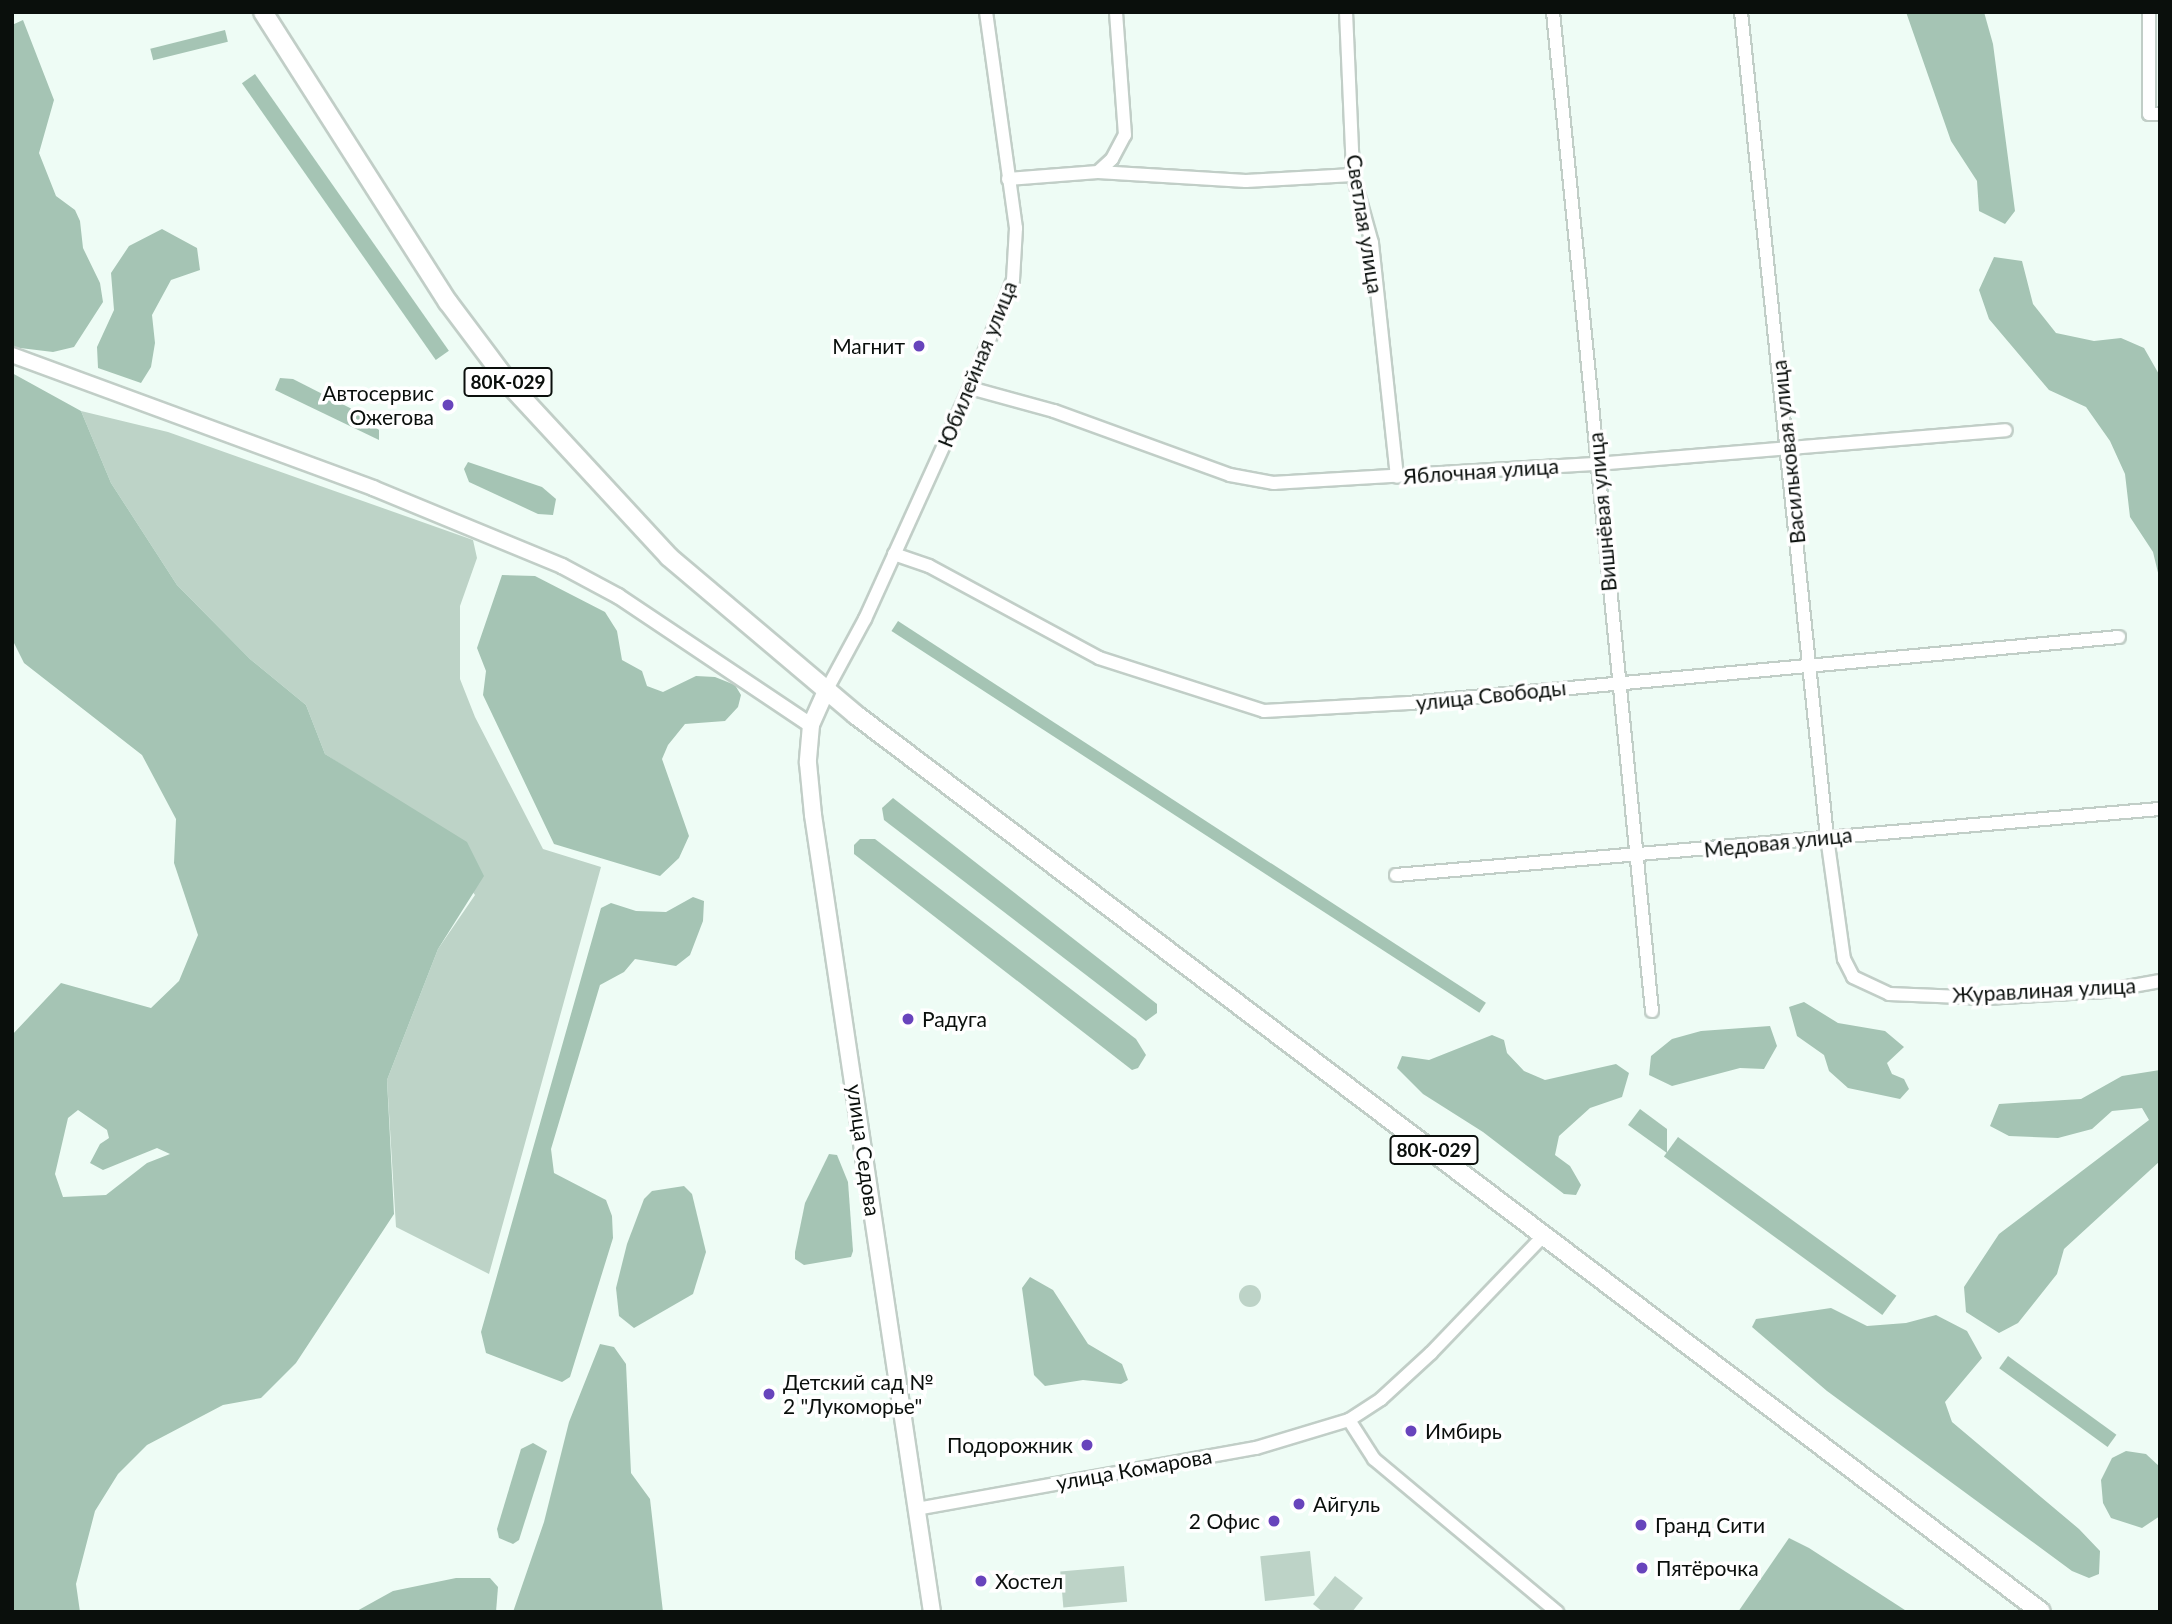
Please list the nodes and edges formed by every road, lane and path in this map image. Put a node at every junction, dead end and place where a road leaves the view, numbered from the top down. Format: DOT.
graph roads {
  1 [pos="263,12"];
  2 [pos="986,12"];
  3 [pos="1116,12"];
  4 [pos="1346,12"];
  5 [pos="1553,12"];
  6 [pos="1741,12"];
  7 [pos="2149,12"];
  8 [pos="2154,114"];
  9 [pos="1098,173"];
  10 [pos="1353,175"];
  11 [pos="1008,179"];
  12 [pos="12,355"];
  13 [pos="970,388"];
  14 [pos="2006,430"];
  15 [pos="1788,448"];
  16 [pos="1596,464"];
  17 [pos="1397,477"];
  18 [pos="894,554"];
  19 [pos="2119,637"];
  20 [pos="1808,664"];
  21 [pos="1618,682"];
  22 [pos="826,691"];
  23 [pos="811,725"];
  24 [pos="2160,809"];
  25 [pos="1827,837"];
  26 [pos="1637,856"];
  27 [pos="1396,875"];
  28 [pos="1833,892"];
  29 [pos="2160,981"];
  30 [pos="1652,1011"];
  31 [pos="1545,1234"];
  32 [pos="1349,1420"];
  33 [pos="916,1509"];
  34 [pos="932,1612"];
  35 [pos="1558,1612"];
  36 [pos="2041,1612"];
  1 -- 22 [label="main road, 80К-029"];
  2 -- 11 [label="street, Юбилейная улица"];
  3 -- 9 [label="street"];
  4 -- 10 [label="street, Светлая улица"];
  5 -- 16 [label="street, Вишнёвая улица"];
  6 -- 15 [label="street, Васильковая улица"];
  7 -- 8 [label="street"];
  9 -- 10 [label="street"];
  9 -- 11 [label="street"];
  10 -- 17 [label="street, Светлая улица"];
  11 -- 13 [label="street, Юбилейная улица"];
  12 -- 23 [label="street"];
  13 -- 17 [label="street, Яблочная улица"];
  13 -- 18 [label="street, Юбилейная улица"];
  14 -- 15 [label="street, Яблочная улица"];
  15 -- 16 [label="street, Яблочная улица"];
  15 -- 20 [label="street, Васильковая улица"];
  16 -- 17 [label="street, Яблочная улица"];
  16 -- 21 [label="street, Вишнёвая улица"];
  18 -- 21 [label="street, улица Свободы"];
  18 -- 22 [label="street, Юбилейная улица"];
  19 -- 20 [label="street, улица Свободы"];
  20 -- 21 [label="street, улица Свободы"];
  20 -- 25 [label="street, Васильковая улица"];
  21 -- 26 [label="street, Вишнёвая улица"];
  22 -- 23 [label="main road, улица Седова"];
  22 -- 31 [label="main road, 80К-029"];
  23 -- 33 [label="main road, улица Седова"];
  24 -- 25 [label="street, Медовая улица"];
  25 -- 26 [label="street, Медовая улица"];
  25 -- 28 [label="street, Васильковая улица"];
  26 -- 27 [label="street, Медовая улица"];
  26 -- 30 [label="street, Вишнёвая улица"];
  28 -- 29 [label="street, Журавлиная улица"];
  31 -- 32 [label="street, улица Комарова"];
  31 -- 36 [label="main road, 80К-029"];
  32 -- 33 [label="street, улица Комарова"];
  32 -- 35 [label="street"];
  33 -- 34 [label="main road, улица Седова"];
}
